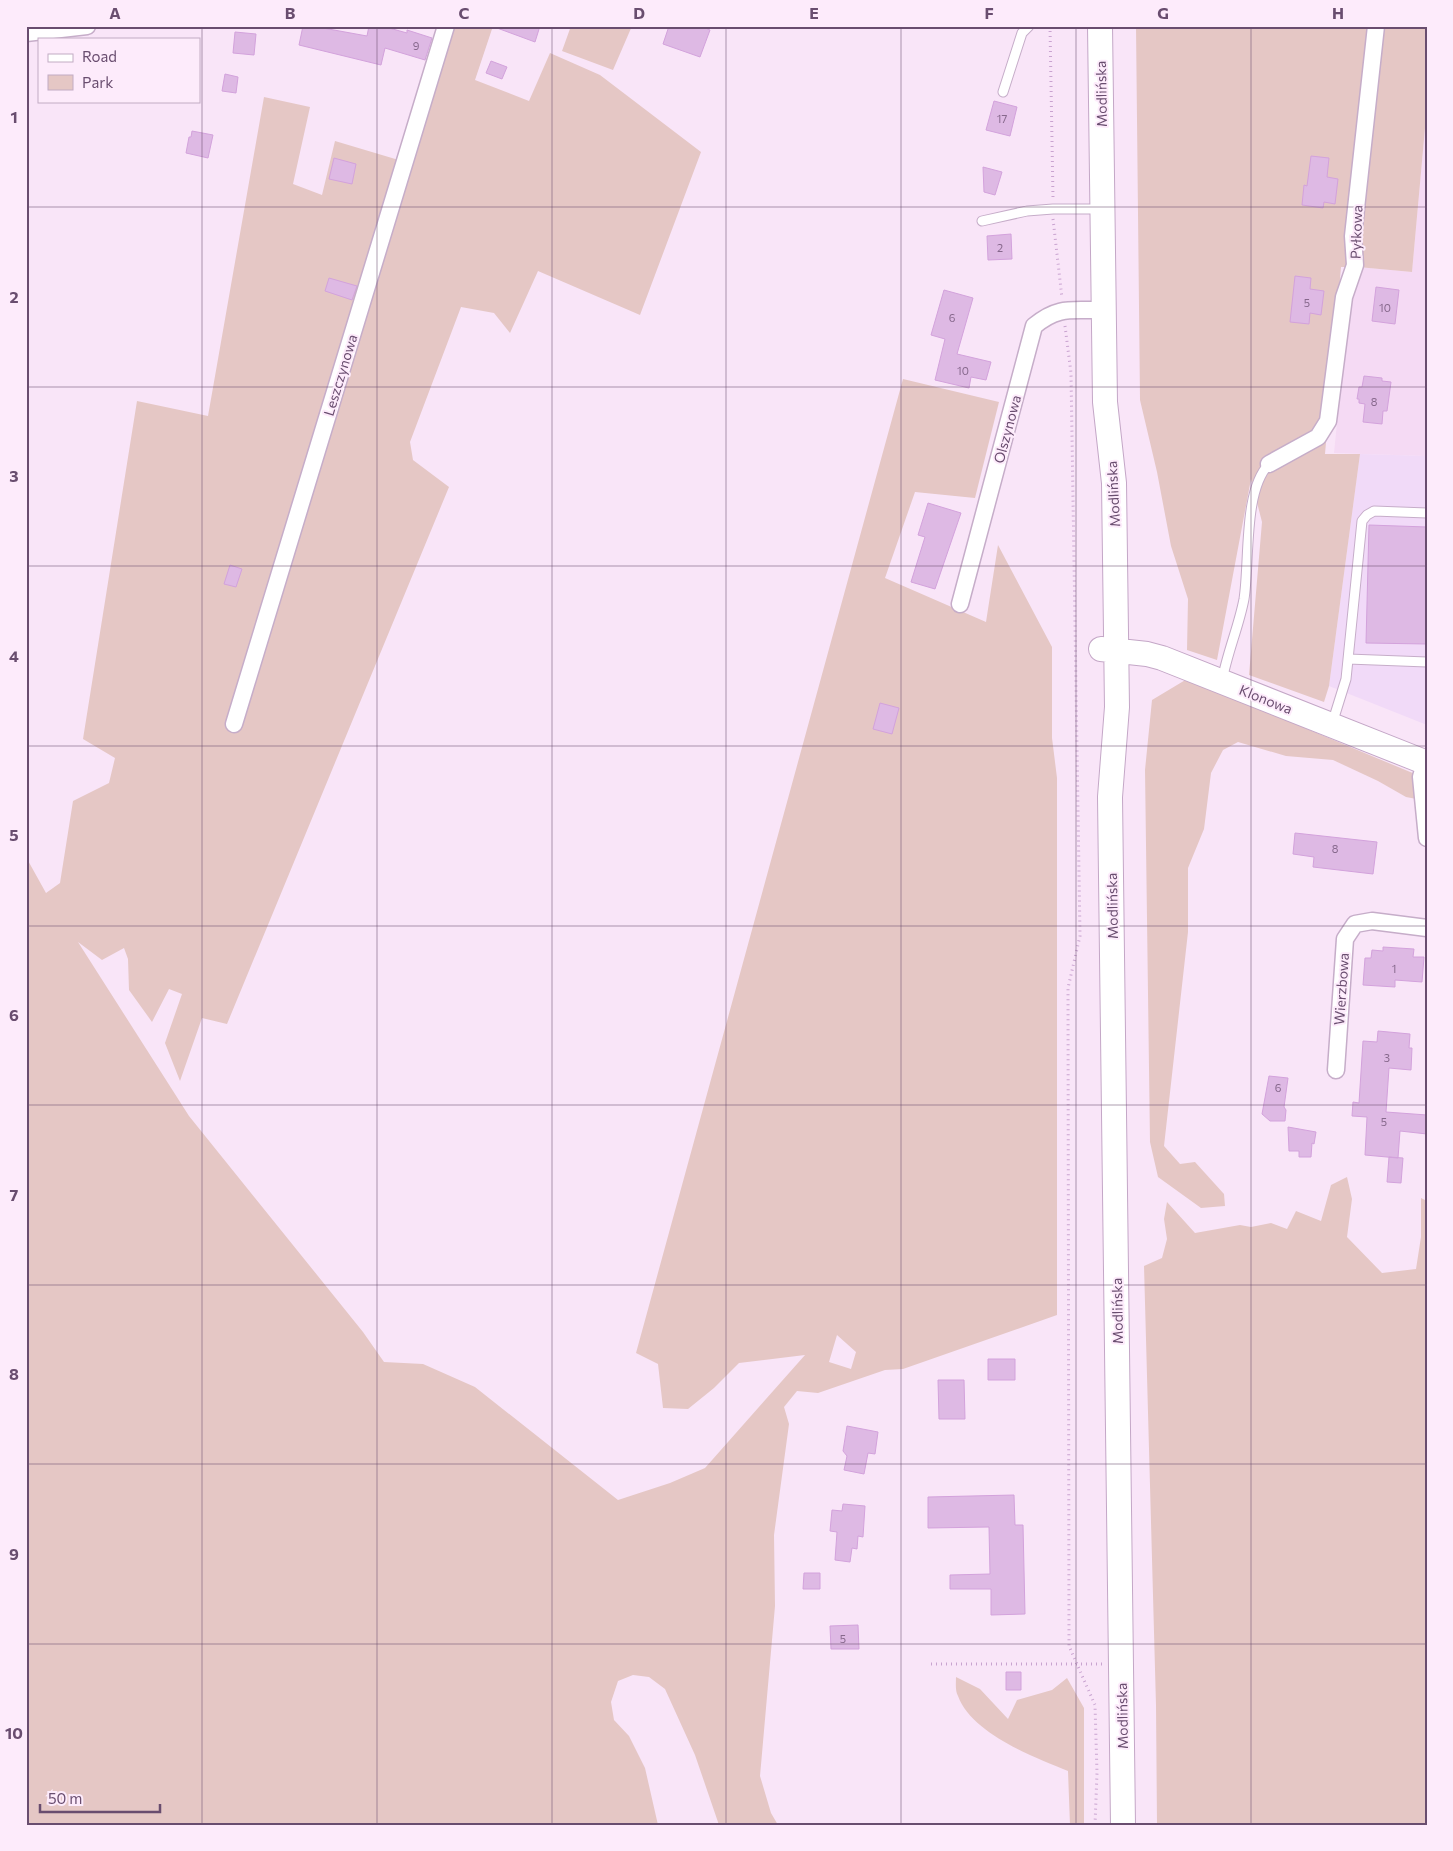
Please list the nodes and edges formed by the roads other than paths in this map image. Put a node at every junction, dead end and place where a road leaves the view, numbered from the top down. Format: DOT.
graph roads {
  1 [pos="87,26"];
  2 [pos="446,26"];
  3 [pos="1029,26"];
  4 [pos="1100,26"];
  5 [pos="1376,26"];
  6 [pos="26,33"];
  7 [pos="1003,92"];
  8 [pos="1102,209"];
  9 [pos="982,221"];
  10 [pos="1103,310"];
  11 [pos="1269,464"];
  12 [pos="1427,513"];
  13 [pos="960,604"];
  14 [pos="1108,649"];
  15 [pos="1348,659"];
  16 [pos="1427,662"];
  17 [pos="1222,681"];
  18 [pos="234,724"];
  19 [pos="1332,725"];
  20 [pos="1426,763"];
  21 [pos="1427,838"];
  22 [pos="1427,928"];
  23 [pos="1336,1070"];
  24 [pos="1123,1825"];
  1 -- 6 [label="street"];
  2 -- 18 [label="street, Leszczynowa"];
  3 -- 7 [label="lane"];
  4 -- 8 [label="main road, Modlińska"];
  5 -- 11 [label="street, Pyłkowa"];
  8 -- 9 [label="lane"];
  8 -- 10 [label="main road, Modlińska"];
  10 -- 13 [label="street, Olszynowa"];
  10 -- 14 [label="main road, Modlińska"];
  11 -- 17 [label="lane"];
  12 -- 15 [label="lane"];
  14 -- 17 [label="main road, Klonowa"];
  14 -- 24 [label="main road, Modlińska"];
  15 -- 16 [label="lane"];
  15 -- 19 [label="lane"];
  17 -- 19 [label="main road, Klonowa"];
  19 -- 20 [label="main road, Klonowa"];
  20 -- 21 [label="street"];
  22 -- 23 [label="street, Wierzbowa"];
}
